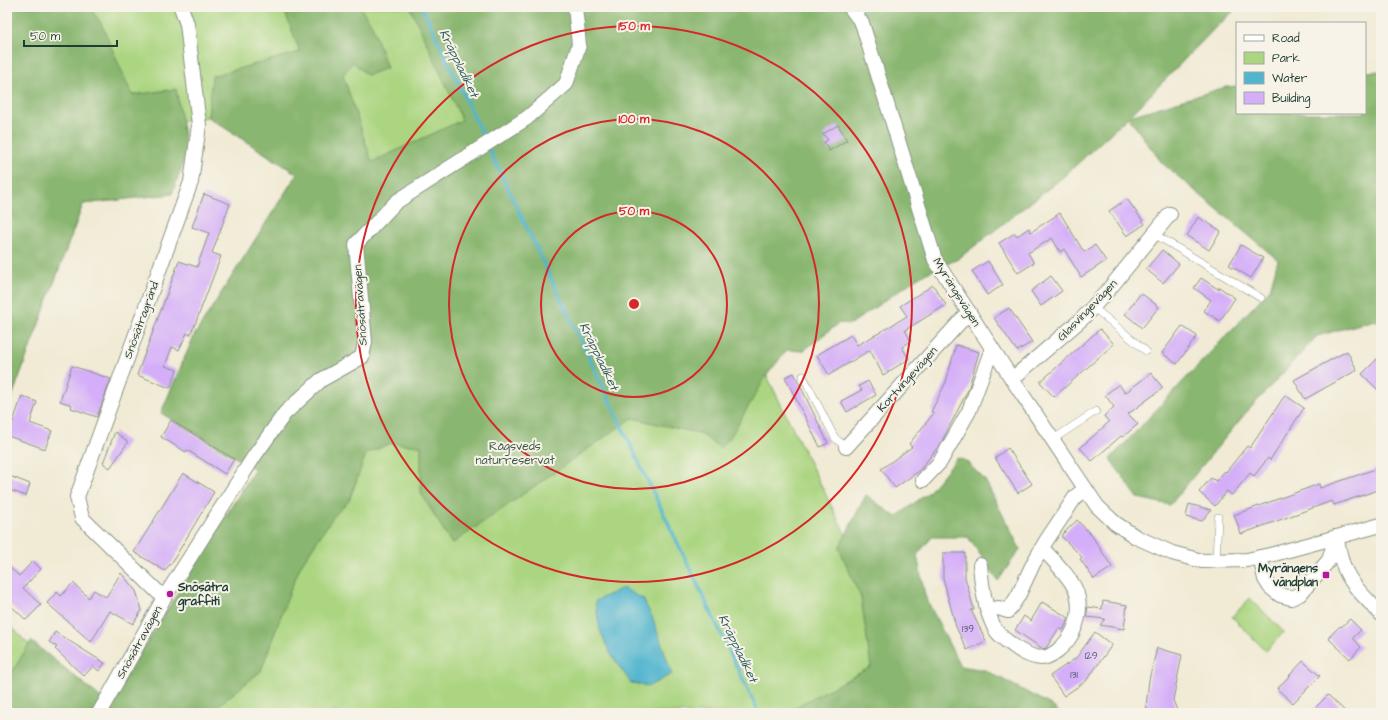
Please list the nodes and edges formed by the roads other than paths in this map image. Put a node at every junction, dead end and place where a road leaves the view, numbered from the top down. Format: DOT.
graph roads {
  1 [pos="181,7"];
  2 [pos="575,7"];
  3 [pos="850,7"];
  4 [pos="1170,214"];
  5 [pos="1154,234"];
  6 [pos="1261,298"];
  7 [pos="1093,307"];
  8 [pos="968,312"];
  9 [pos="992,349"];
  10 [pos="1146,351"];
  11 [pos="803,376"];
  12 [pos="1012,379"];
  13 [pos="1096,411"];
  14 [pos="1052,440"];
  15 [pos="846,447"];
  16 [pos="923,480"];
  17 [pos="1085,489"];
  18 [pos="1218,517"];
  19 [pos="1381,525"];
  20 [pos="1336,537"];
  21 [pos="1042,548"];
  22 [pos="1260,557"];
  23 [pos="1216,561"];
  24 [pos="980,564"];
  25 [pos="164,598"];
  26 [pos="988,610"];
  27 [pos="1381,614"];
  28 [pos="99,713"];
  1 -- 25 [label="street, Snösätragränd"];
  2 -- 25 [label="street, Snösätravägen"];
  3 -- 8 [label="street, Myrängsvägen"];
  4 -- 5 [label="street, Glasvingevägen"];
  5 -- 6 [label="lane"];
  5 -- 7 [label="street, Glasvingevägen"];
  7 -- 10 [label="lane"];
  7 -- 12 [label="street, Glasvingevägen"];
  8 -- 9 [label="street, Myrängsvägen"];
  8 -- 15 [label="street, Kortvingevägen"];
  9 -- 12 [label="street, Myrängsvägen"];
  9 -- 16 [label="street"];
  11 -- 15 [label="lane"];
  12 -- 14 [label="street, Myrängsvägen"];
  13 -- 14 [label="lane"];
  14 -- 17 [label="street, Myrängsvägen"];
  17 -- 21 [label="street"];
  17 -- 23 [label="street, Myrängsvägen"];
  18 -- 23 [label="lane"];
  19 -- 20 [label="street, Myrängsvägen"];
  20 -- 22 [label="street, Myrängsvägen"];
  20 -- 22 [label="street"];
  20 -- 27 [label="street"];
  21 -- 26 [label="street"];
  21 -- 26 [label="street"];
  22 -- 23 [label="street, Myrängsvägen"];
  24 -- 26 [label="street"];
  25 -- 28 [label="street, Snösätravägen"];
}
